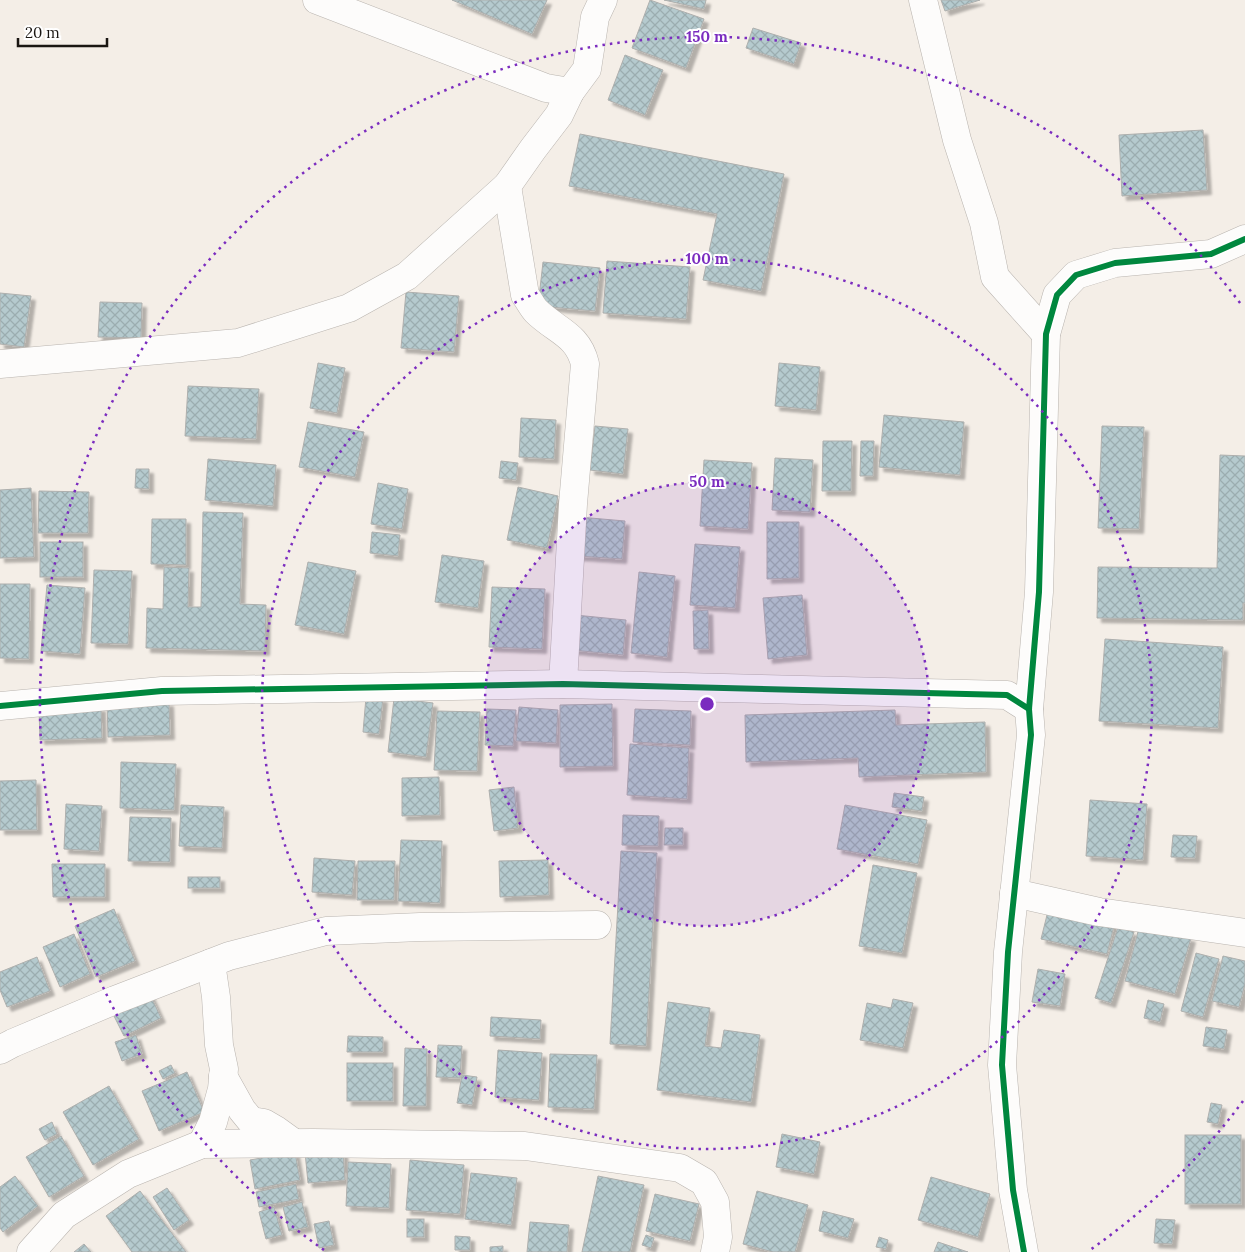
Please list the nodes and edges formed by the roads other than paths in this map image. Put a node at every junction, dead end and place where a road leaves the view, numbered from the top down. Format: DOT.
graph roads {
  1 [pos="317,0"];
  2 [pos="602,0"];
  3 [pos="923,0"];
  4 [pos="570,92"];
  5 [pos="506,186"];
  6 [pos="1245,239"];
  7 [pos="1046,334"];
  8 [pos="0,364"];
  9 [pos="563,684"];
  10 [pos="0,706"];
  11 [pos="1029,709"];
  12 [pos="1014,893"];
  13 [pos="597,925"];
  14 [pos="1245,933"];
  15 [pos="210,963"];
  16 [pos="0,1050"];
  17 [pos="223,1076"];
  18 [pos="294,1143"];
  19 [pos="202,1144"];
  20 [pos="31,1252"];
  21 [pos="714,1252"];
  22 [pos="1026,1252"];
  1 -- 4 [label="street"];
  2 -- 4 [label="street"];
  3 -- 7 [label="street"];
  4 -- 5 [label="street"];
  5 -- 8 [label="street"];
  5 -- 9 [label="street"];
  6 -- 7 [label="street"];
  7 -- 11 [label="street"];
  9 -- 10 [label="street"];
  9 -- 11 [label="street"];
  11 -- 12 [label="street"];
  12 -- 14 [label="street"];
  12 -- 22 [label="street"];
  13 -- 15 [label="street"];
  15 -- 16 [label="street"];
  15 -- 17 [label="street"];
  17 -- 18 [label="street"];
  17 -- 19 [label="street"];
  18 -- 19 [label="street"];
  18 -- 21 [label="street"];
  19 -- 20 [label="street"];
}
